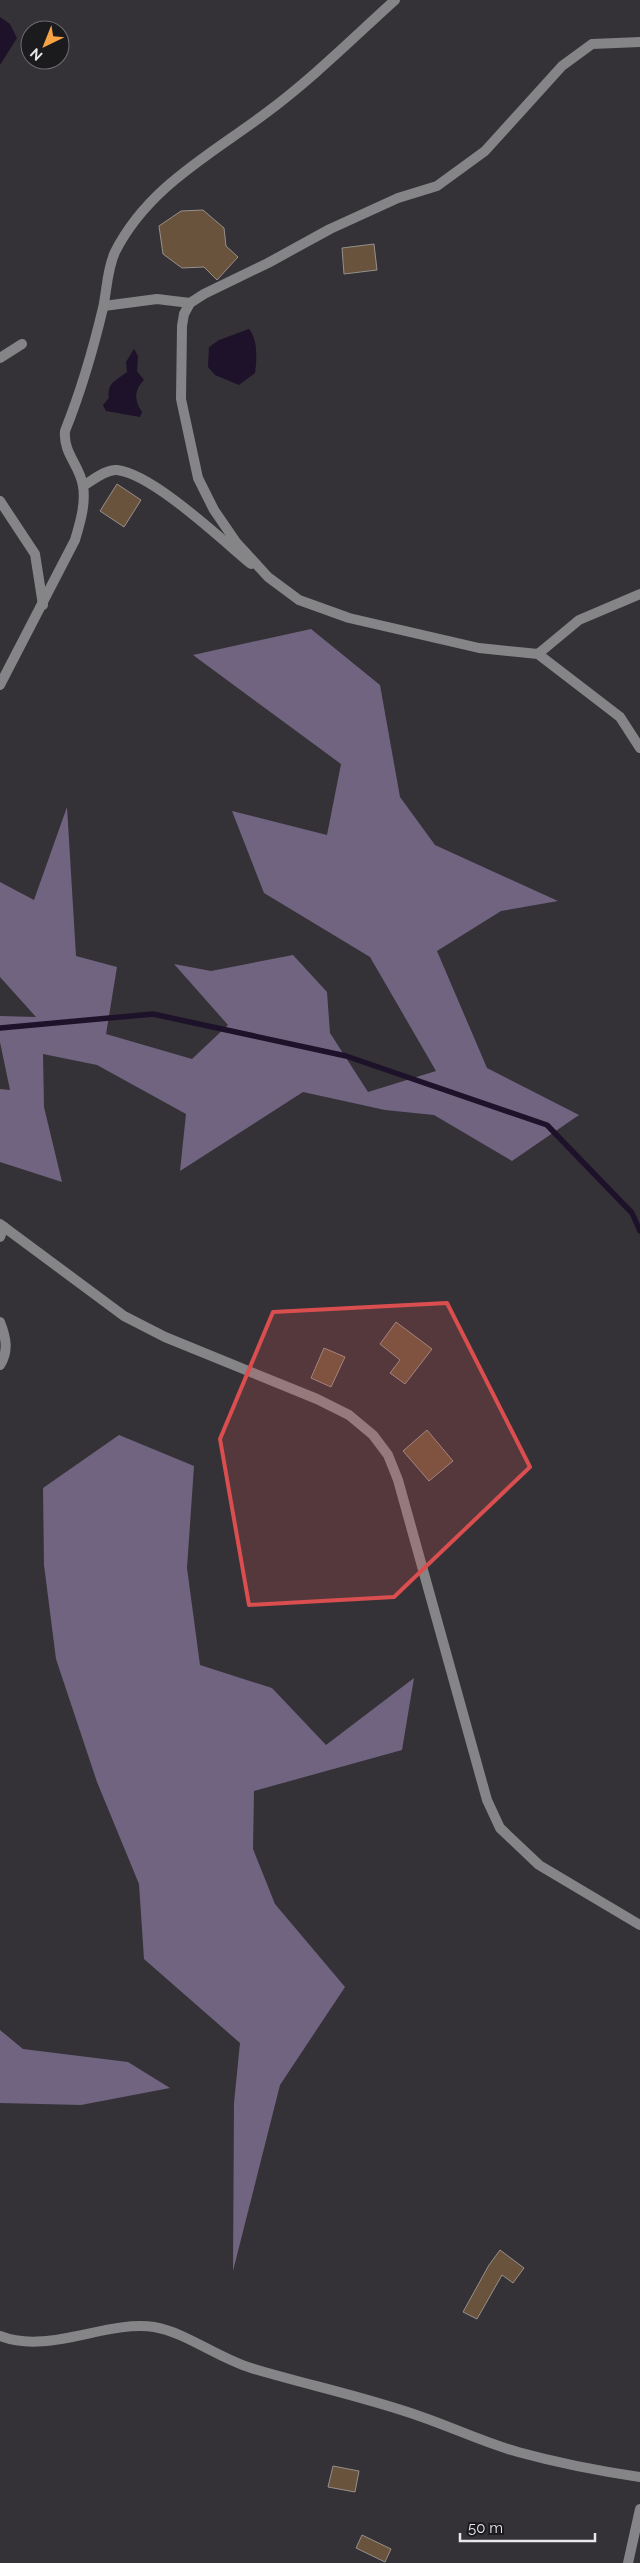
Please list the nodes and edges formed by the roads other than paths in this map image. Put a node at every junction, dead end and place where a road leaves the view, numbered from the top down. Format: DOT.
graph roads {
  1 [pos="395,0"];
  2 [pos="640,42"];
  3 [pos="190,303"];
  4 [pos="104,306"];
  5 [pos="22,344"];
  6 [pos="0,358"];
  7 [pos="84,486"];
  8 [pos="0,501"];
  9 [pos="268,577"];
  10 [pos="640,594"];
  11 [pos="43,605"];
  12 [pos="538,654"];
  13 [pos="0,685"];
  14 [pos="640,748"];
  15 [pos="2,1225"];
  16 [pos="0,1237"];
  17 [pos="0,1322"];
  18 [pos="0,1365"];
  19 [pos="640,1925"];
  20 [pos="0,2336"];
  21 [pos="640,2477"];
  22 [pos="640,2509"];
  23 [pos="628,2563"];
  1 -- 4 [label="street"];
  2 -- 3 [label="street"];
  3 -- 4 [label="street"];
  3 -- 9 [label="street"];
  4 -- 7 [label="street"];
  5 -- 6 [label="street"];
  7 -- 9 [label="street"];
  7 -- 11 [label="street"];
  8 -- 11 [label="street"];
  9 -- 12 [label="street"];
  10 -- 12 [label="street"];
  11 -- 13 [label="street"];
  12 -- 14 [label="street"];
  15 -- 16 [label="street"];
  15 -- 19 [label="street"];
  17 -- 18 [label="street"];
  20 -- 21 [label="street"];
  22 -- 23 [label="street"];
}
